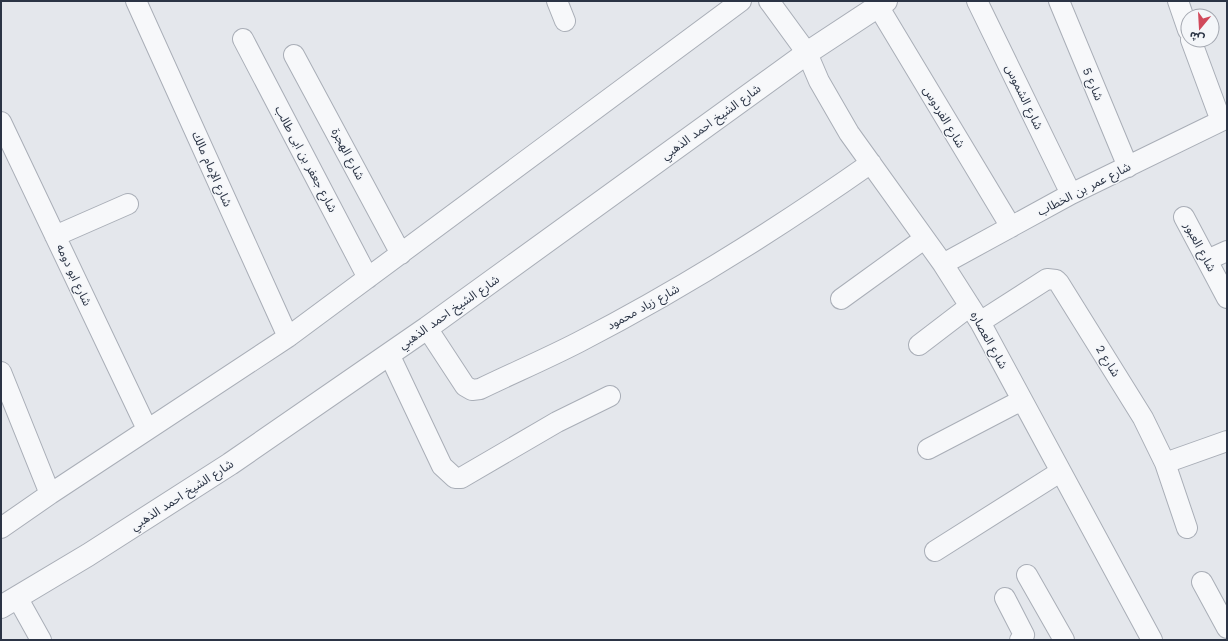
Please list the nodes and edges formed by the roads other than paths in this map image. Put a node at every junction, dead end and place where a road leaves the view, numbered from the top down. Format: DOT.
graph roads {
  1 [pos="136,1"];
  2 [pos="557,1"];
  3 [pos="741,1"];
  4 [pos="769,1"];
  5 [pos="977,1"];
  6 [pos="1059,1"];
  7 [pos="882,4"];
  8 [pos="564,21"];
  9 [pos="243,39"];
  10 [pos="1195,48"];
  11 [pos="807,53"];
  12 [pos="294,55"];
  13 [pos="1224,120"];
  14 [pos="1,122"];
  15 [pos="871,164"];
  16 [pos="1128,167"];
  17 [pos="1070,194"];
  18 [pos="128,204"];
  19 [pos="1184,217"];
  20 [pos="1011,227"];
  21 [pos="55,236"];
  22 [pos="924,239"];
  23 [pos="1227,251"];
  24 [pos="401,254"];
  25 [pos="1207,260"];
  26 [pos="943,264"];
  27 [pos="368,278"];
  28 [pos="1227,298"];
  29 [pos="841,299"];
  30 [pos="975,314"];
  31 [pos="427,328"];
  32 [pos="288,337"];
  33 [pos="919,345"];
  34 [pos="389,354"];
  35 [pos="1,372"];
  36 [pos="610,396"];
  37 [pos="1022,400"];
  38 [pos="148,429"];
  39 [pos="1227,441"];
  40 [pos="928,449"];
  41 [pos="1165,463"];
  42 [pos="1060,472"];
  43 [pos="50,494"];
  44 [pos="1,528"];
  45 [pos="1187,528"];
  46 [pos="936,551"];
  47 [pos="1027,575"];
  48 [pos="1202,582"];
  49 [pos="1004,598"];
  50 [pos="9,602"];
  51 [pos="1227,628"];
  52 [pos="41,640"];
  53 [pos="1020,640"];
  54 [pos="1064,640"];
  55 [pos="1152,640"];
  1 -- 32 [label="street, شارع الإمام مالك"];
  2 -- 8 [label="street"];
  3 -- 24 [label="street"];
  4 -- 11 [label="street, شارع العصاره"];
  5 -- 17 [label="street, شارع الشموس"];
  6 -- 16 [label="street, شارع 5"];
  7 -- 11 [label="street, شارع الشيخ احمد الذهبي"];
  7 -- 20 [label="street, شارع الفردوس"];
  9 -- 27 [label="street, شارع جعفر بن ابى طالب"];
  10 -- 13 [label="street"];
  11 -- 15 [label="street, شارع العصاره"];
  11 -- 31 [label="street, شارع الشيخ احمد الذهبي"];
  12 -- 24 [label="street, شارع الهجرة"];
  13 -- 16 [label="street, شارع عمر بن الخطاب"];
  14 -- 21 [label="street, شارع ابو دومه"];
  15 -- 22 [label="street, شارع العصاره"];
  15 -- 31 [label="street, شارع زياد محمود"];
  16 -- 17 [label="street, شارع عمر بن الخطاب"];
  17 -- 20 [label="street, شارع عمر بن الخطاب"];
  18 -- 21 [label="street"];
  19 -- 25 [label="street, شارع العبور"];
  20 -- 26 [label="street, شارع عمر بن الخطاب"];
  21 -- 38 [label="street, شارع ابو دومه"];
  22 -- 26 [label="street, شارع العصاره"];
  22 -- 29 [label="street"];
  23 -- 25 [label="street"];
  24 -- 27 [label="street"];
  25 -- 28 [label="street, شارع العبور"];
  26 -- 30 [label="street, شارع العصاره"];
  27 -- 32 [label="street"];
  30 -- 33 [label="street"];
  30 -- 37 [label="street, شارع العصاره"];
  30 -- 41 [label="street, شارع 2"];
  31 -- 34 [label="street, شارع الشيخ احمد الذهبي"];
  32 -- 38 [label="street"];
  34 -- 36 [label="street"];
  34 -- 50 [label="street, شارع الشيخ احمد الذهبي"];
  35 -- 43 [label="street"];
  37 -- 40 [label="street"];
  37 -- 42 [label="street, شارع العصاره"];
  38 -- 43 [label="street"];
  39 -- 41 [label="street"];
  41 -- 45 [label="street, شارع 2"];
  42 -- 46 [label="street"];
  42 -- 55 [label="street, شارع العصاره"];
  43 -- 44 [label="street"];
  47 -- 54 [label="street"];
  48 -- 51 [label="street"];
  49 -- 53 [label="street"];
  50 -- 52 [label="street"];
}
